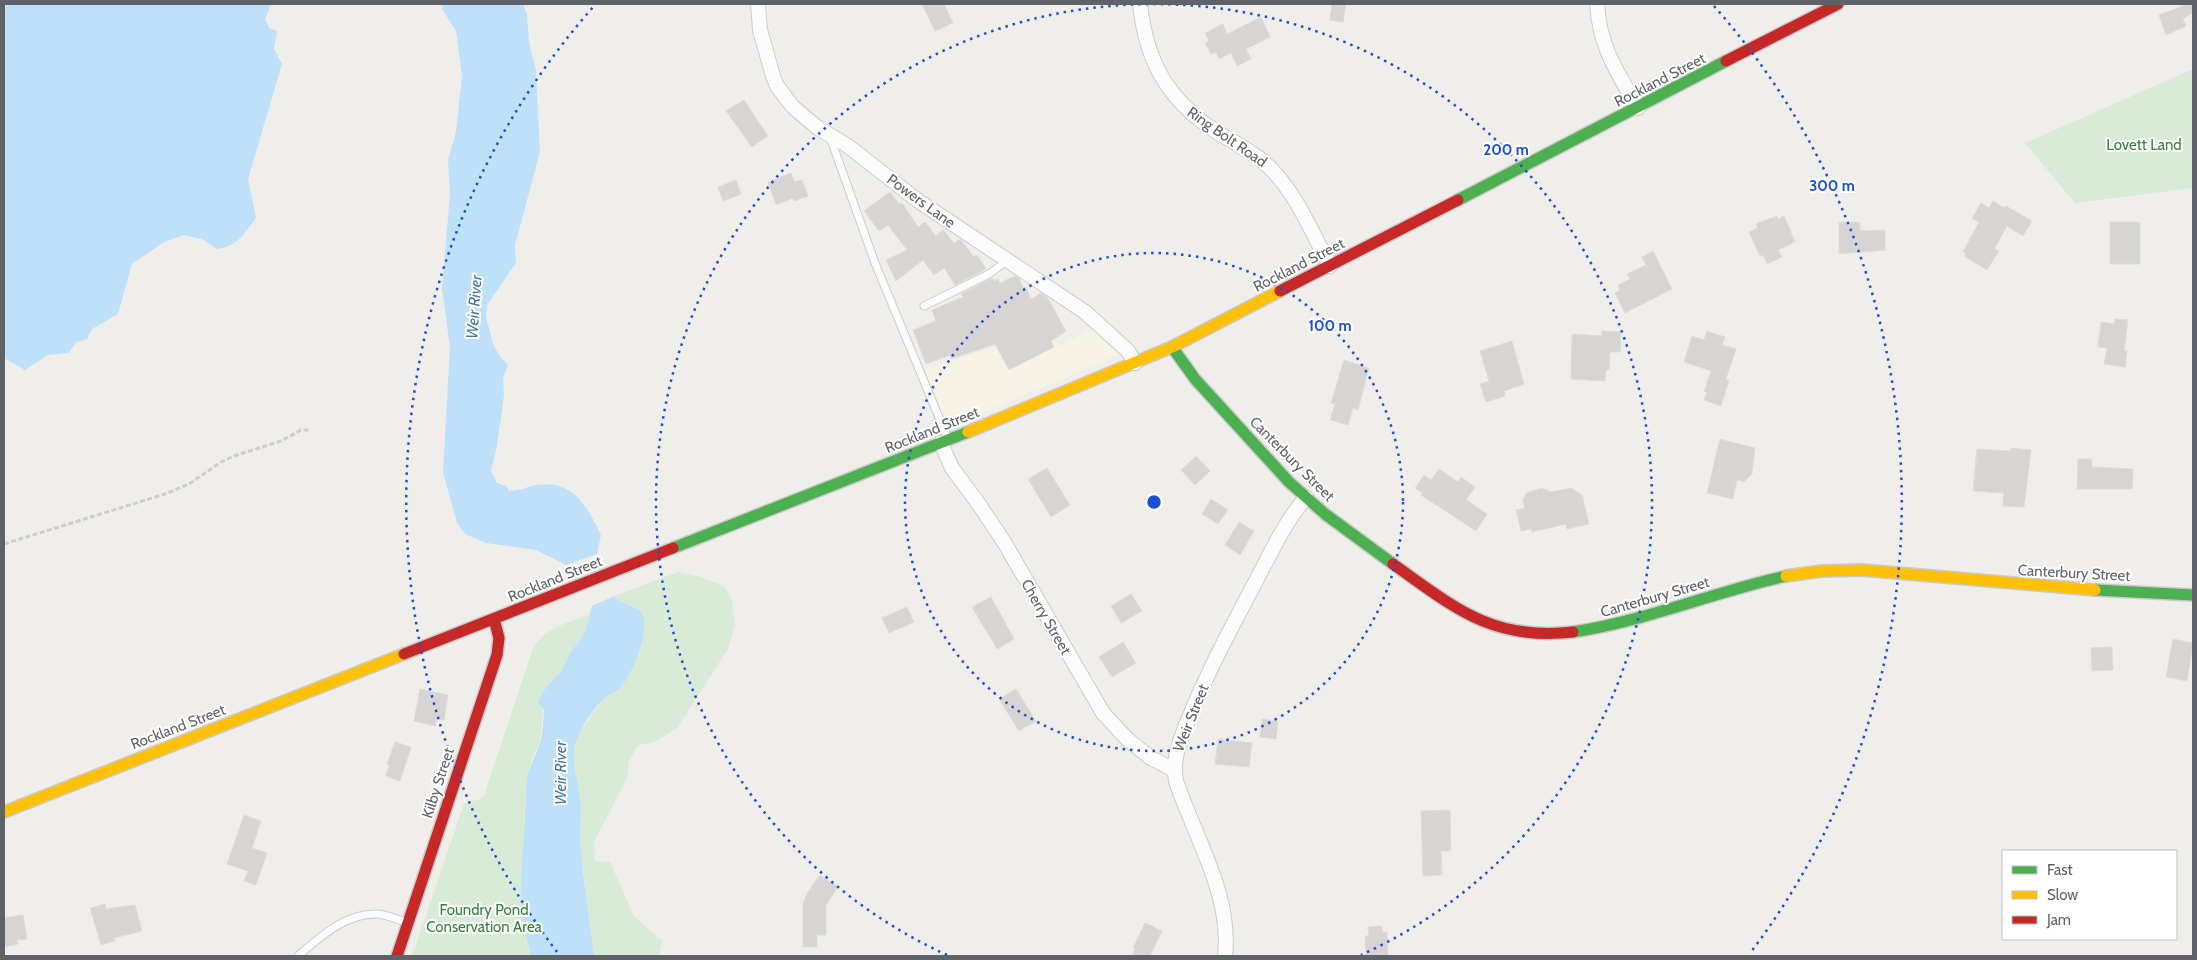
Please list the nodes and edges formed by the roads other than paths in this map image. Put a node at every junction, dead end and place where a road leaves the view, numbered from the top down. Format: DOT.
graph roads {
  1 [pos="758,4"];
  2 [pos="1140,4"];
  3 [pos="1597,4"];
  4 [pos="1838,4"];
  5 [pos="1638,108"];
  6 [pos="829,134"];
  7 [pos="1008,260"];
  8 [pos="1330,266"];
  9 [pos="924,306"];
  10 [pos="1172,347"];
  11 [pos="1135,363"];
  12 [pos="944,441"];
  13 [pos="1306,498"];
  14 [pos="2193,595"];
  15 [pos="494,619"];
  16 [pos="1174,770"];
  17 [pos="4,812"];
  18 [pos="408,923"];
  19 [pos="298,956"];
  20 [pos="397,956"];
  21 [pos="1225,956"];
  1 -- 6 [label="street, Powers Lane"];
  2 -- 8 [label="street, Ring Bolt Road"];
  3 -- 5 [label="street"];
  4 -- 5 [label="main road, Rockland Street"];
  5 -- 8 [label="main road, Rockland Street"];
  6 -- 7 [label="street, Powers Lane"];
  6 -- 12 [label="lane"];
  7 -- 9 [label="lane"];
  7 -- 11 [label="street, Powers Lane"];
  8 -- 10 [label="main road, Rockland Street"];
  10 -- 11 [label="main road, Rockland Street"];
  10 -- 13 [label="main road, Canterbury Street"];
  11 -- 12 [label="main road, Rockland Street"];
  12 -- 15 [label="main road, Rockland Street"];
  12 -- 16 [label="street, Cherry Street"];
  13 -- 14 [label="main road, Canterbury Street"];
  13 -- 16 [label="street, Weir Street"];
  15 -- 17 [label="main road, Rockland Street"];
  15 -- 18 [label="main road, Kilby Street"];
  16 -- 21 [label="street, Weir Street"];
  18 -- 19 [label="lane"];
  18 -- 20 [label="main road, Kilby Street"];
}
